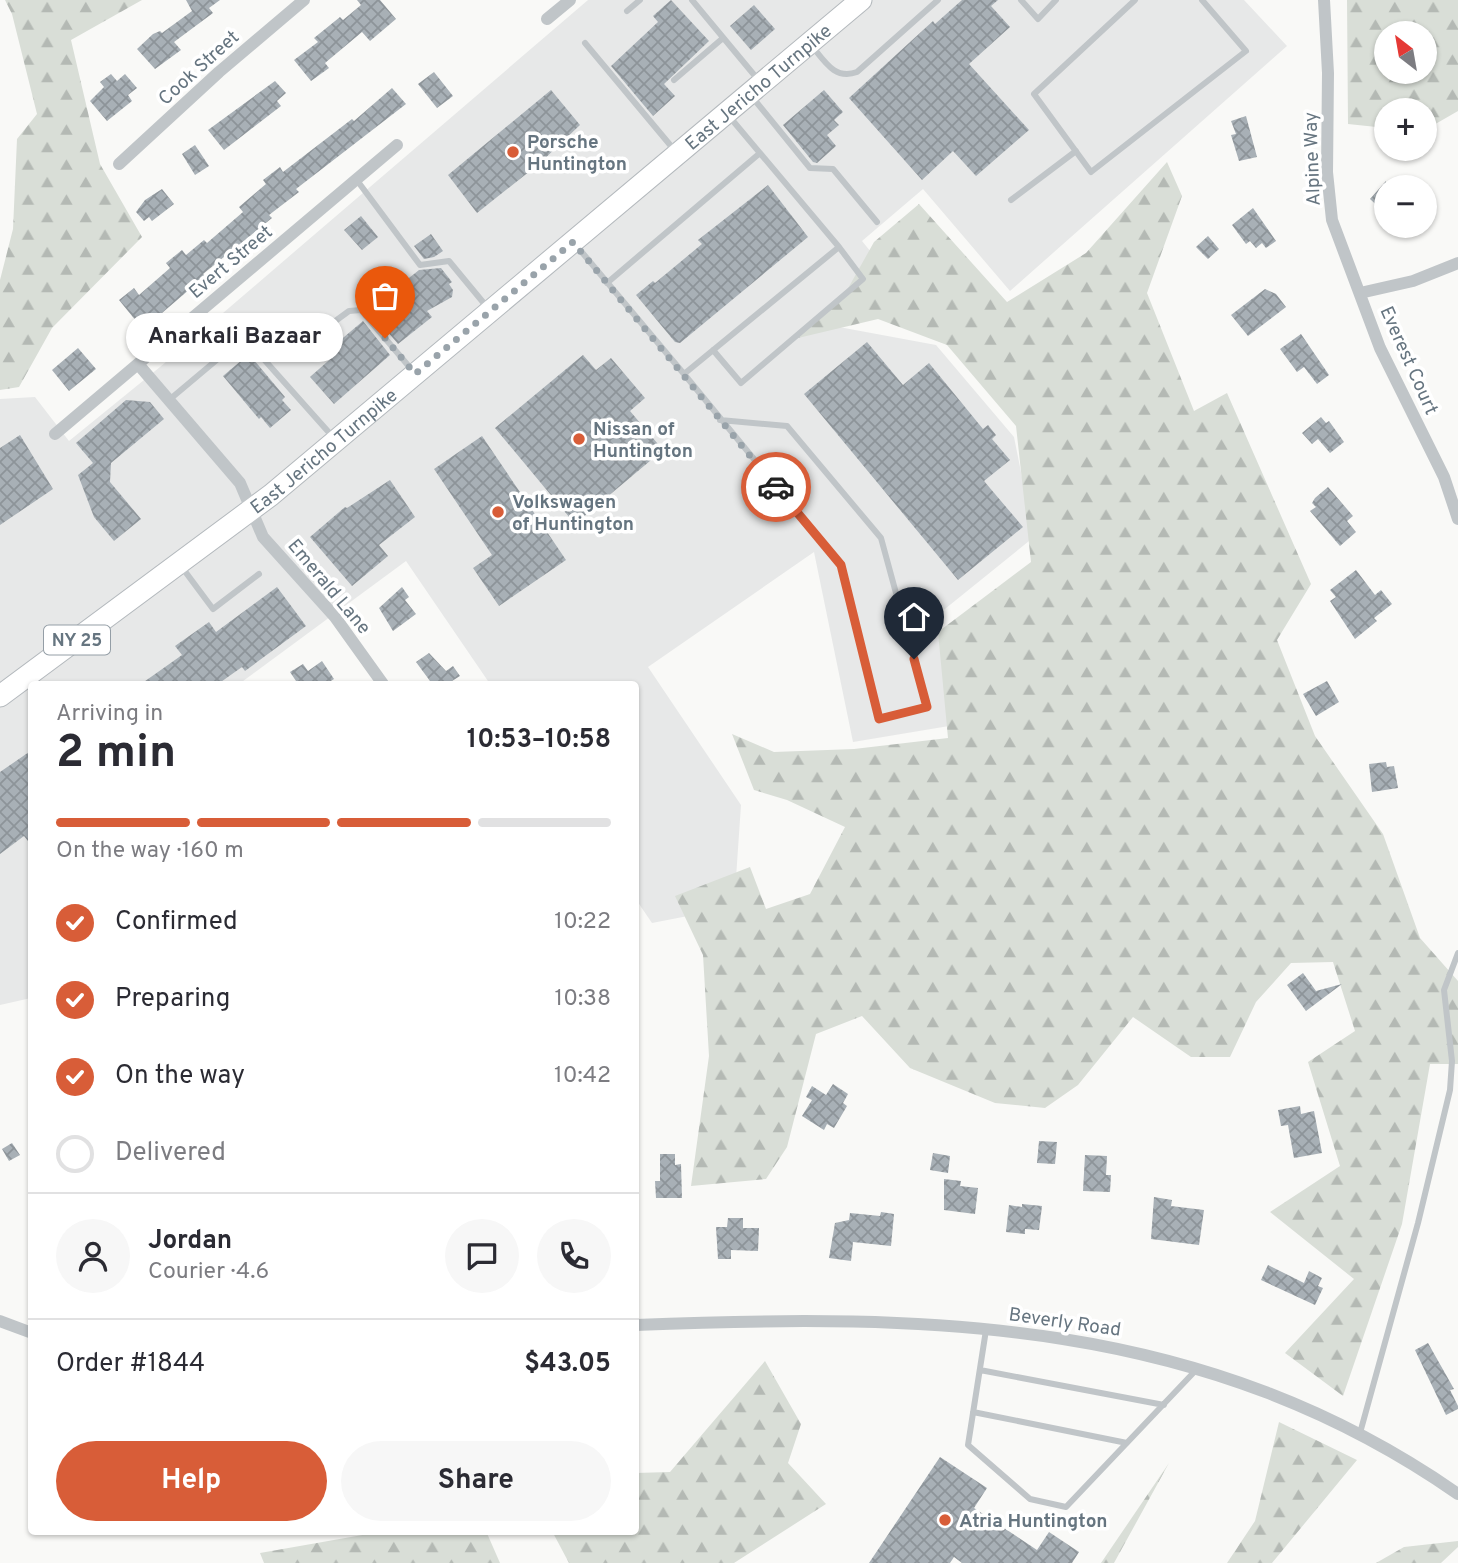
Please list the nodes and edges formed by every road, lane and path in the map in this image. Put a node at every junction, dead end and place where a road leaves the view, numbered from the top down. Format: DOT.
graph roads {
  1 [pos="304,0"];
  2 [pos="570,0"];
  3 [pos="640,0"];
  4 [pos="692,0"];
  5 [pos="861,0"];
  6 [pos="938,0"];
  7 [pos="1021,0"];
  8 [pos="1056,0"];
  9 [pos="1135,0"];
  10 [pos="1202,0"];
  11 [pos="1324,0"];
  12 [pos="627,11"];
  13 [pos="547,19"];
  14 [pos="723,38"];
  15 [pos="585,43"];
  16 [pos="809,43"];
  17 [pos="674,80"];
  18 [pos="755,88"];
  19 [pos="726,113"];
  20 [pos="397,145"];
  21 [pos="1076,151"];
  22 [pos="678,153"];
  23 [pos="760,153"];
  24 [pos="119,164"];
  25 [pos="356,179"];
  26 [pos="1011,200"];
  27 [pos="877,222"];
  28 [pos="573,242"];
  29 [pos="839,247"];
  30 [pos="1458,263"];
  31 [pos="607,283"];
  32 [pos="1360,293"];
  33 [pos="490,311"];
  34 [pos="334,322"];
  35 [pos="713,350"];
  36 [pos="138,364"];
  37 [pos="415,374"];
  38 [pos="684,374"];
  39 [pos="169,400"];
  40 [pos="720,421"];
  41 [pos="55,434"];
  42 [pos="336,441"];
  43 [pos="252,510"];
  44 [pos="1458,519"];
  45 [pos="180,564"];
  46 [pos="259,574"];
  47 [pos="381,681"];
  48 [pos="0,696"];
  49 [pos="1458,953"];
  50 [pos="0,1321"];
  51 [pos="639,1325"];
  52 [pos="986,1330"];
  53 [pos="28,1332"];
  54 [pos="1199,1368"];
  55 [pos="980,1370"];
  56 [pos="1164,1405"];
  57 [pos="973,1412"];
  58 [pos="1360,1433"];
  59 [pos="1127,1443"];
  60 [pos="1458,1494"];
  1 -- 24 [label="street, Cook Street"];
  2 -- 13 [label="street"];
  3 -- 12 [label="lane"];
  4 -- 14 [label="lane"];
  5 -- 16 [label="main road, East Jericho Turnpike / NY 25"];
  6 -- 16 [label="lane"];
  7 -- 8 [label="lane"];
  9 -- 21 [label="lane"];
  10 -- 21 [label="lane"];
  11 -- 32 [label="street, Alpine Way"];
  14 -- 17 [label="lane"];
  14 -- 18 [label="lane"];
  15 -- 22 [label="lane"];
  16 -- 18 [label="main road, East Jericho Turnpike / NY 25"];
  18 -- 19 [label="main road, East Jericho Turnpike / NY 25"];
  18 -- 27 [label="lane"];
  19 -- 22 [label="main road, East Jericho Turnpike / NY 25"];
  19 -- 23 [label="lane"];
  20 -- 25 [label="street, Evert Street"];
  21 -- 26 [label="lane"];
  22 -- 28 [label="main road, East Jericho Turnpike / NY 25"];
  23 -- 29 [label="lane"];
  23 -- 31 [label="lane"];
  25 -- 33 [label="lane"];
  25 -- 36 [label="street, Evert Street"];
  28 -- 31 [label="lane"];
  28 -- 33 [label="main road, East Jericho Turnpike / NY 25"];
  29 -- 35 [label="lane"];
  29 -- 35 [label="lane"];
  30 -- 32 [label="street"];
  31 -- 38 [label="lane"];
  32 -- 44 [label="street, Everest Court"];
  33 -- 37 [label="main road, East Jericho Turnpike / NY 25"];
  34 -- 37 [label="lane"];
  35 -- 38 [label="lane"];
  36 -- 39 [label="street, Emerald Lane"];
  36 -- 41 [label="street, Evert Street"];
  37 -- 42 [label="main road, East Jericho Turnpike / NY 25"];
  38 -- 40 [label="lane"];
  39 -- 42 [label="lane"];
  39 -- 43 [label="street, Emerald Lane"];
  40 -- 40 [label="lane"];
  42 -- 43 [label="main road, East Jericho Turnpike / NY 25"];
  43 -- 45 [label="main road, East Jericho Turnpike / NY 25"];
  43 -- 47 [label="street, Emerald Lane"];
  45 -- 46 [label="lane"];
  45 -- 48 [label="main road, East Jericho Turnpike / NY 25"];
  49 -- 58 [label="lane"];
  50 -- 53 [label="street"];
  51 -- 52 [label="street, Beverly Road"];
  52 -- 54 [label="street, Beverly Road"];
  52 -- 55 [label="lane"];
  54 -- 56 [label="lane"];
  54 -- 58 [label="street, Beverly Road"];
  55 -- 56 [label="lane"];
  55 -- 57 [label="lane"];
  56 -- 59 [label="lane"];
  57 -- 59 [label="lane"];
  57 -- 59 [label="lane"];
  58 -- 60 [label="street, Beverly Road"];
}
